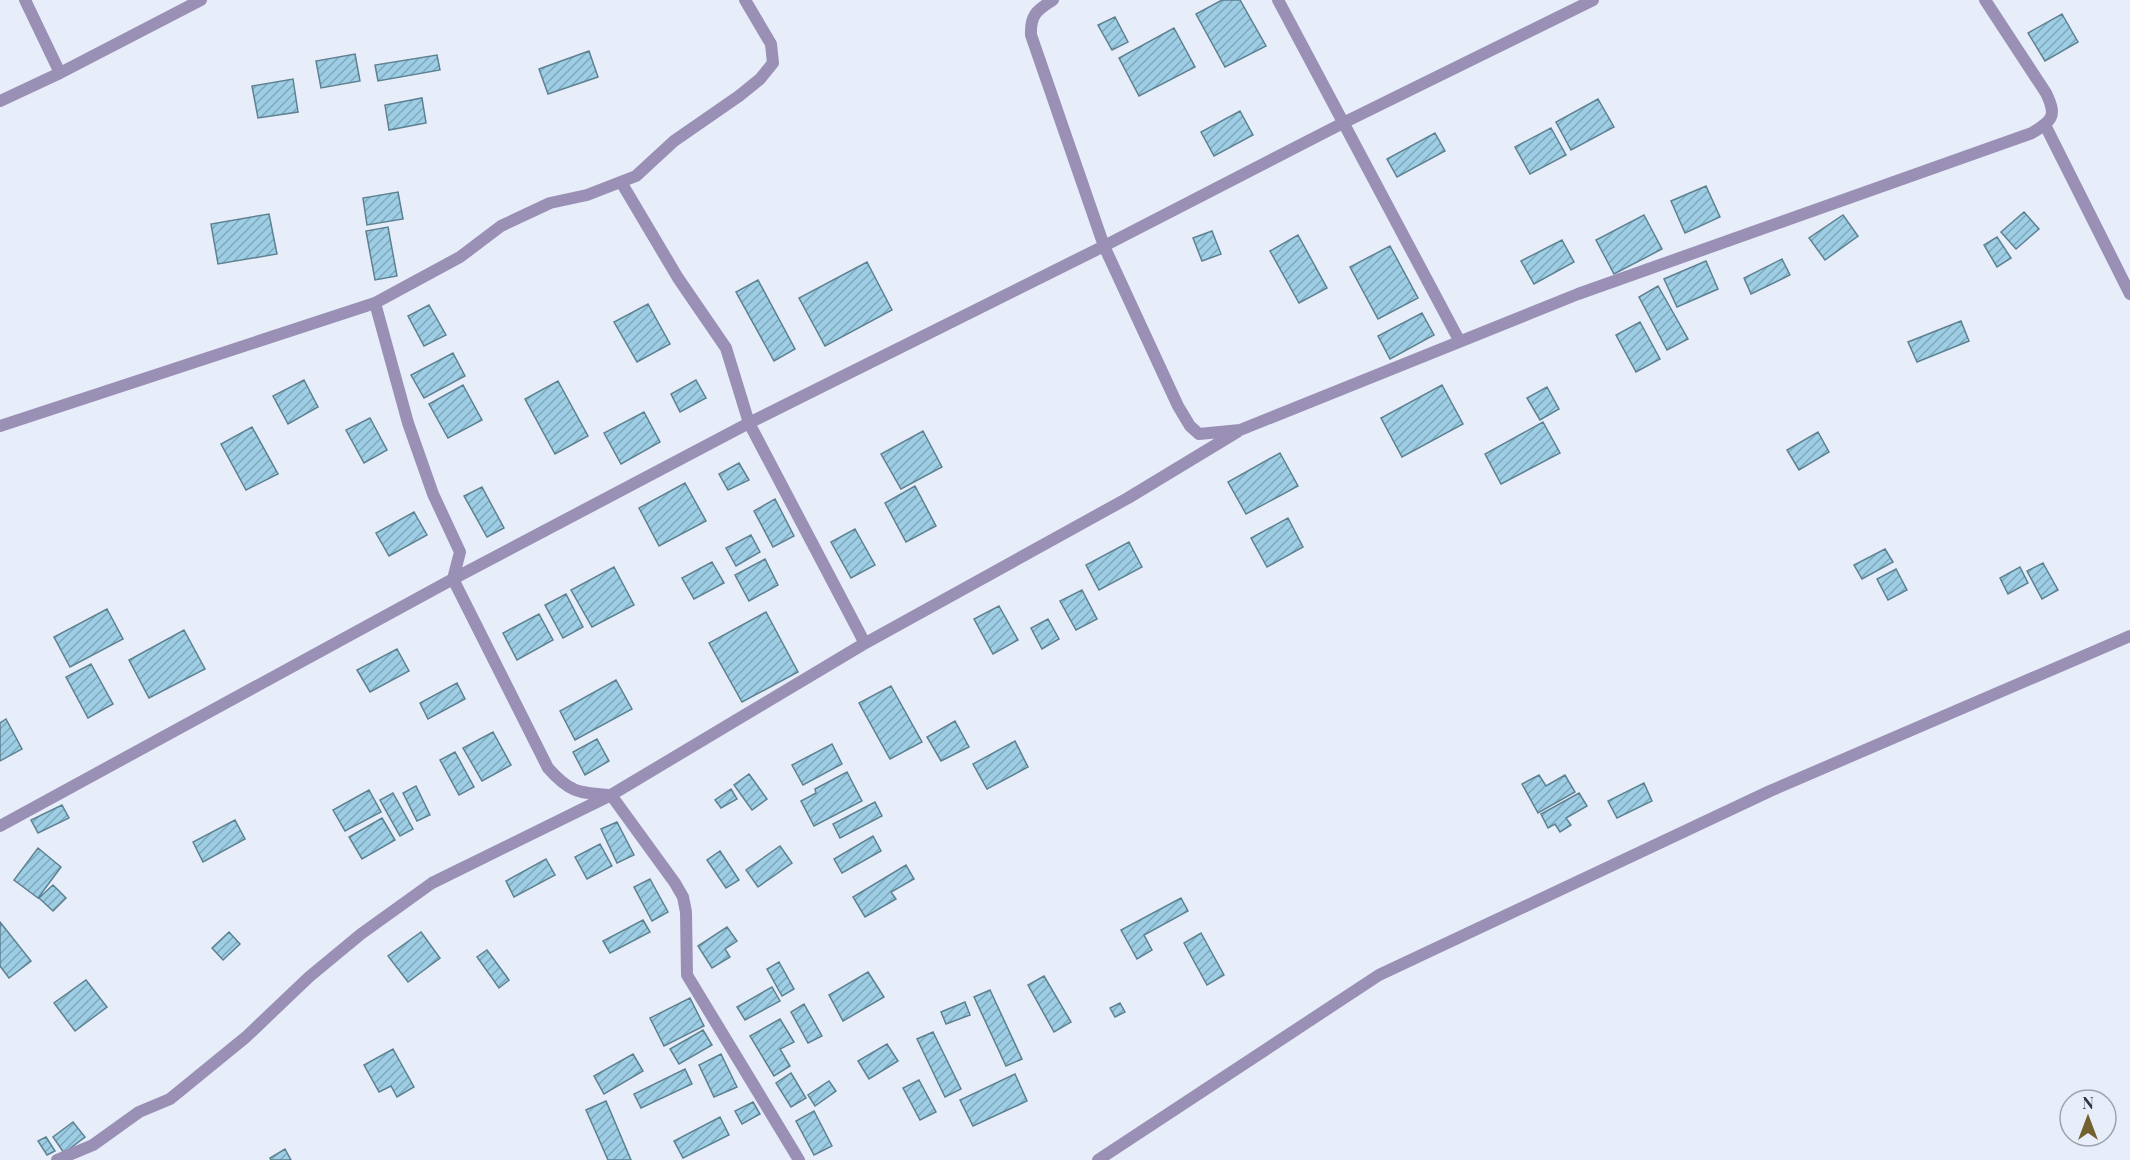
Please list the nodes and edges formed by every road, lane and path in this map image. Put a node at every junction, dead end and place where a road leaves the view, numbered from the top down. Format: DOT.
graph roads {
  1 [pos="25,0"];
  2 [pos="201,0"];
  3 [pos="745,0"];
  4 [pos="1053,0"];
  5 [pos="1278,0"];
  6 [pos="1593,0"];
  7 [pos="1985,0"];
  8 [pos="60,73"];
  9 [pos="0,102"];
  10 [pos="1345,122"];
  11 [pos="2045,125"];
  12 [pos="621,182"];
  13 [pos="1104,246"];
  14 [pos="2130,294"];
  15 [pos="375,303"];
  16 [pos="1459,340"];
  17 [pos="749,423"];
  18 [pos="0,426"];
  19 [pos="1240,430"];
  20 [pos="453,579"];
  21 [pos="2130,636"];
  22 [pos="862,645"];
  23 [pos="611,795"];
  24 [pos="0,826"];
  25 [pos="57,1160"];
  26 [pos="799,1160"];
  27 [pos="1098,1160"];
  1 -- 8 [label="street"];
  2 -- 8 [label="street"];
  3 -- 12 [label="street"];
  4 -- 13 [label="street"];
  5 -- 10 [label="street"];
  6 -- 10 [label="street"];
  7 -- 11 [label="street"];
  8 -- 9 [label="street"];
  10 -- 13 [label="street"];
  10 -- 16 [label="street"];
  11 -- 14 [label="street"];
  11 -- 16 [label="street"];
  12 -- 15 [label="street"];
  12 -- 17 [label="street"];
  13 -- 17 [label="street"];
  13 -- 19 [label="street"];
  15 -- 18 [label="street"];
  15 -- 20 [label="street"];
  16 -- 19 [label="street"];
  17 -- 20 [label="street"];
  17 -- 22 [label="street"];
  19 -- 22 [label="street"];
  20 -- 23 [label="street"];
  20 -- 24 [label="street"];
  21 -- 27 [label="street"];
  22 -- 23 [label="street"];
  23 -- 25 [label="street"];
  23 -- 26 [label="street"];
}
